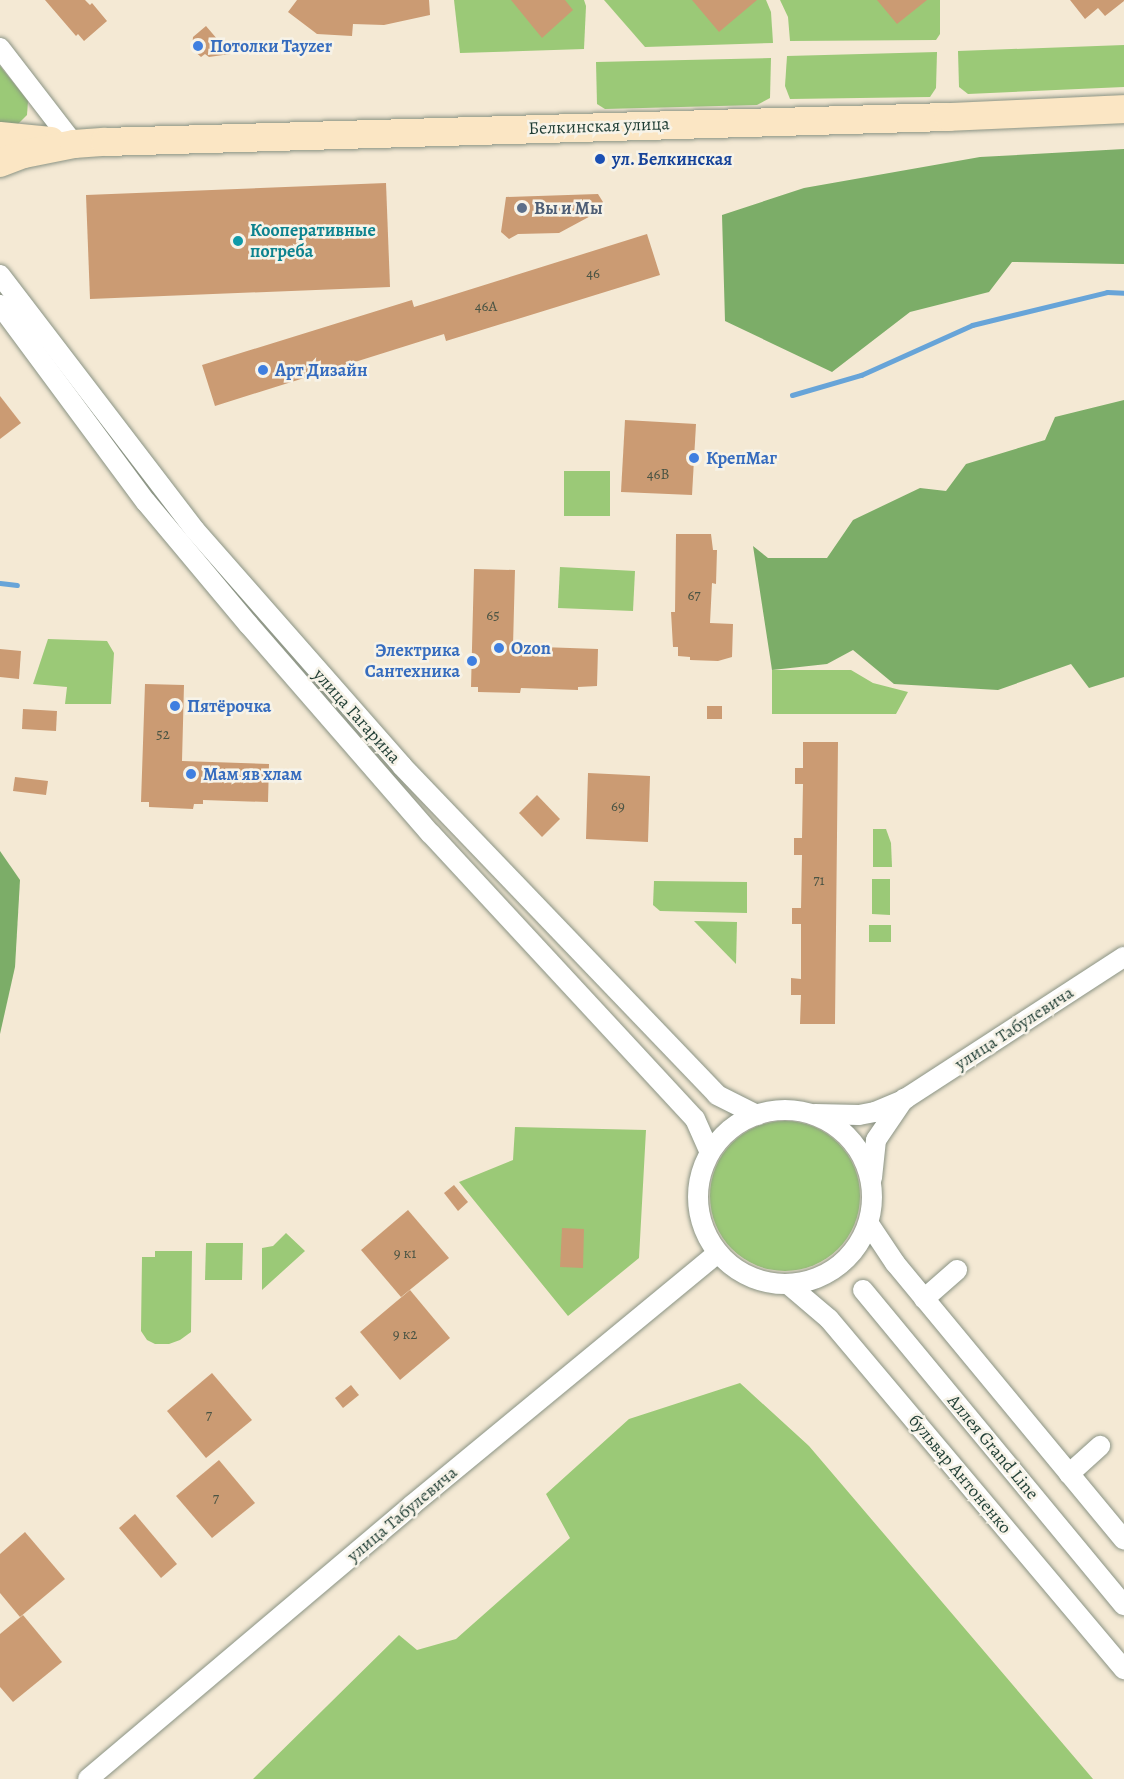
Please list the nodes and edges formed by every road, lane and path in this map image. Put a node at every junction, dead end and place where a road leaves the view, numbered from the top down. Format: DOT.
graph roads {
  1 [pos="0,48"];
  2 [pos="1124,109"];
  3 [pos="0,136"];
  4 [pos="74,144"];
  5 [pos="0,163"];
  6 [pos="0,275"];
  7 [pos="0,305"];
  8 [pos="1124,957"];
  9 [pos="904,1099"];
  10 [pos="810,1114"];
  11 [pos="757,1115"];
  12 [pos="710,1152"];
  13 [pos="872,1184"];
  14 [pos="869,1224"];
  15 [pos="718,1253"];
  16 [pos="957,1270"];
  17 [pos="789,1285"];
  18 [pos="863,1290"];
  19 [pos="924,1299"];
  20 [pos="1100,1446"];
  21 [pos="1069,1474"];
  22 [pos="1124,1540"];
  23 [pos="1124,1605"];
  24 [pos="1124,1669"];
  25 [pos="88,1779"];
  1 -- 4 [label="street"];
  2 -- 4 [label="main road, Белкинская улица"];
  3 -- 4 [label="main road, Белкинская улица"];
  4 -- 5 [label="main road, Белкинская улица"];
  6 -- 11 [label="street, улица Гагарина"];
  7 -- 12 [label="street, улица Гагарина"];
  8 -- 9 [label="street, улица Табулевича"];
  9 -- 10 [label="street, улица Табулевича"];
  9 -- 13 [label="street, улица Табулевича"];
  10 -- 11 [label="street"];
  10 -- 13 [label="street"];
  11 -- 12 [label="street"];
  12 -- 15 [label="street"];
  13 -- 14 [label="street"];
  14 -- 17 [label="street"];
  14 -- 19 [label="street"];
  15 -- 17 [label="street"];
  15 -- 25 [label="street, улица Табулевича"];
  16 -- 19 [label="street"];
  17 -- 24 [label="street, бульвар Антоненко"];
  18 -- 23 [label="street, Аллея Grand Line"];
  19 -- 21 [label="street"];
  20 -- 21 [label="street"];
  21 -- 22 [label="street"];
}
